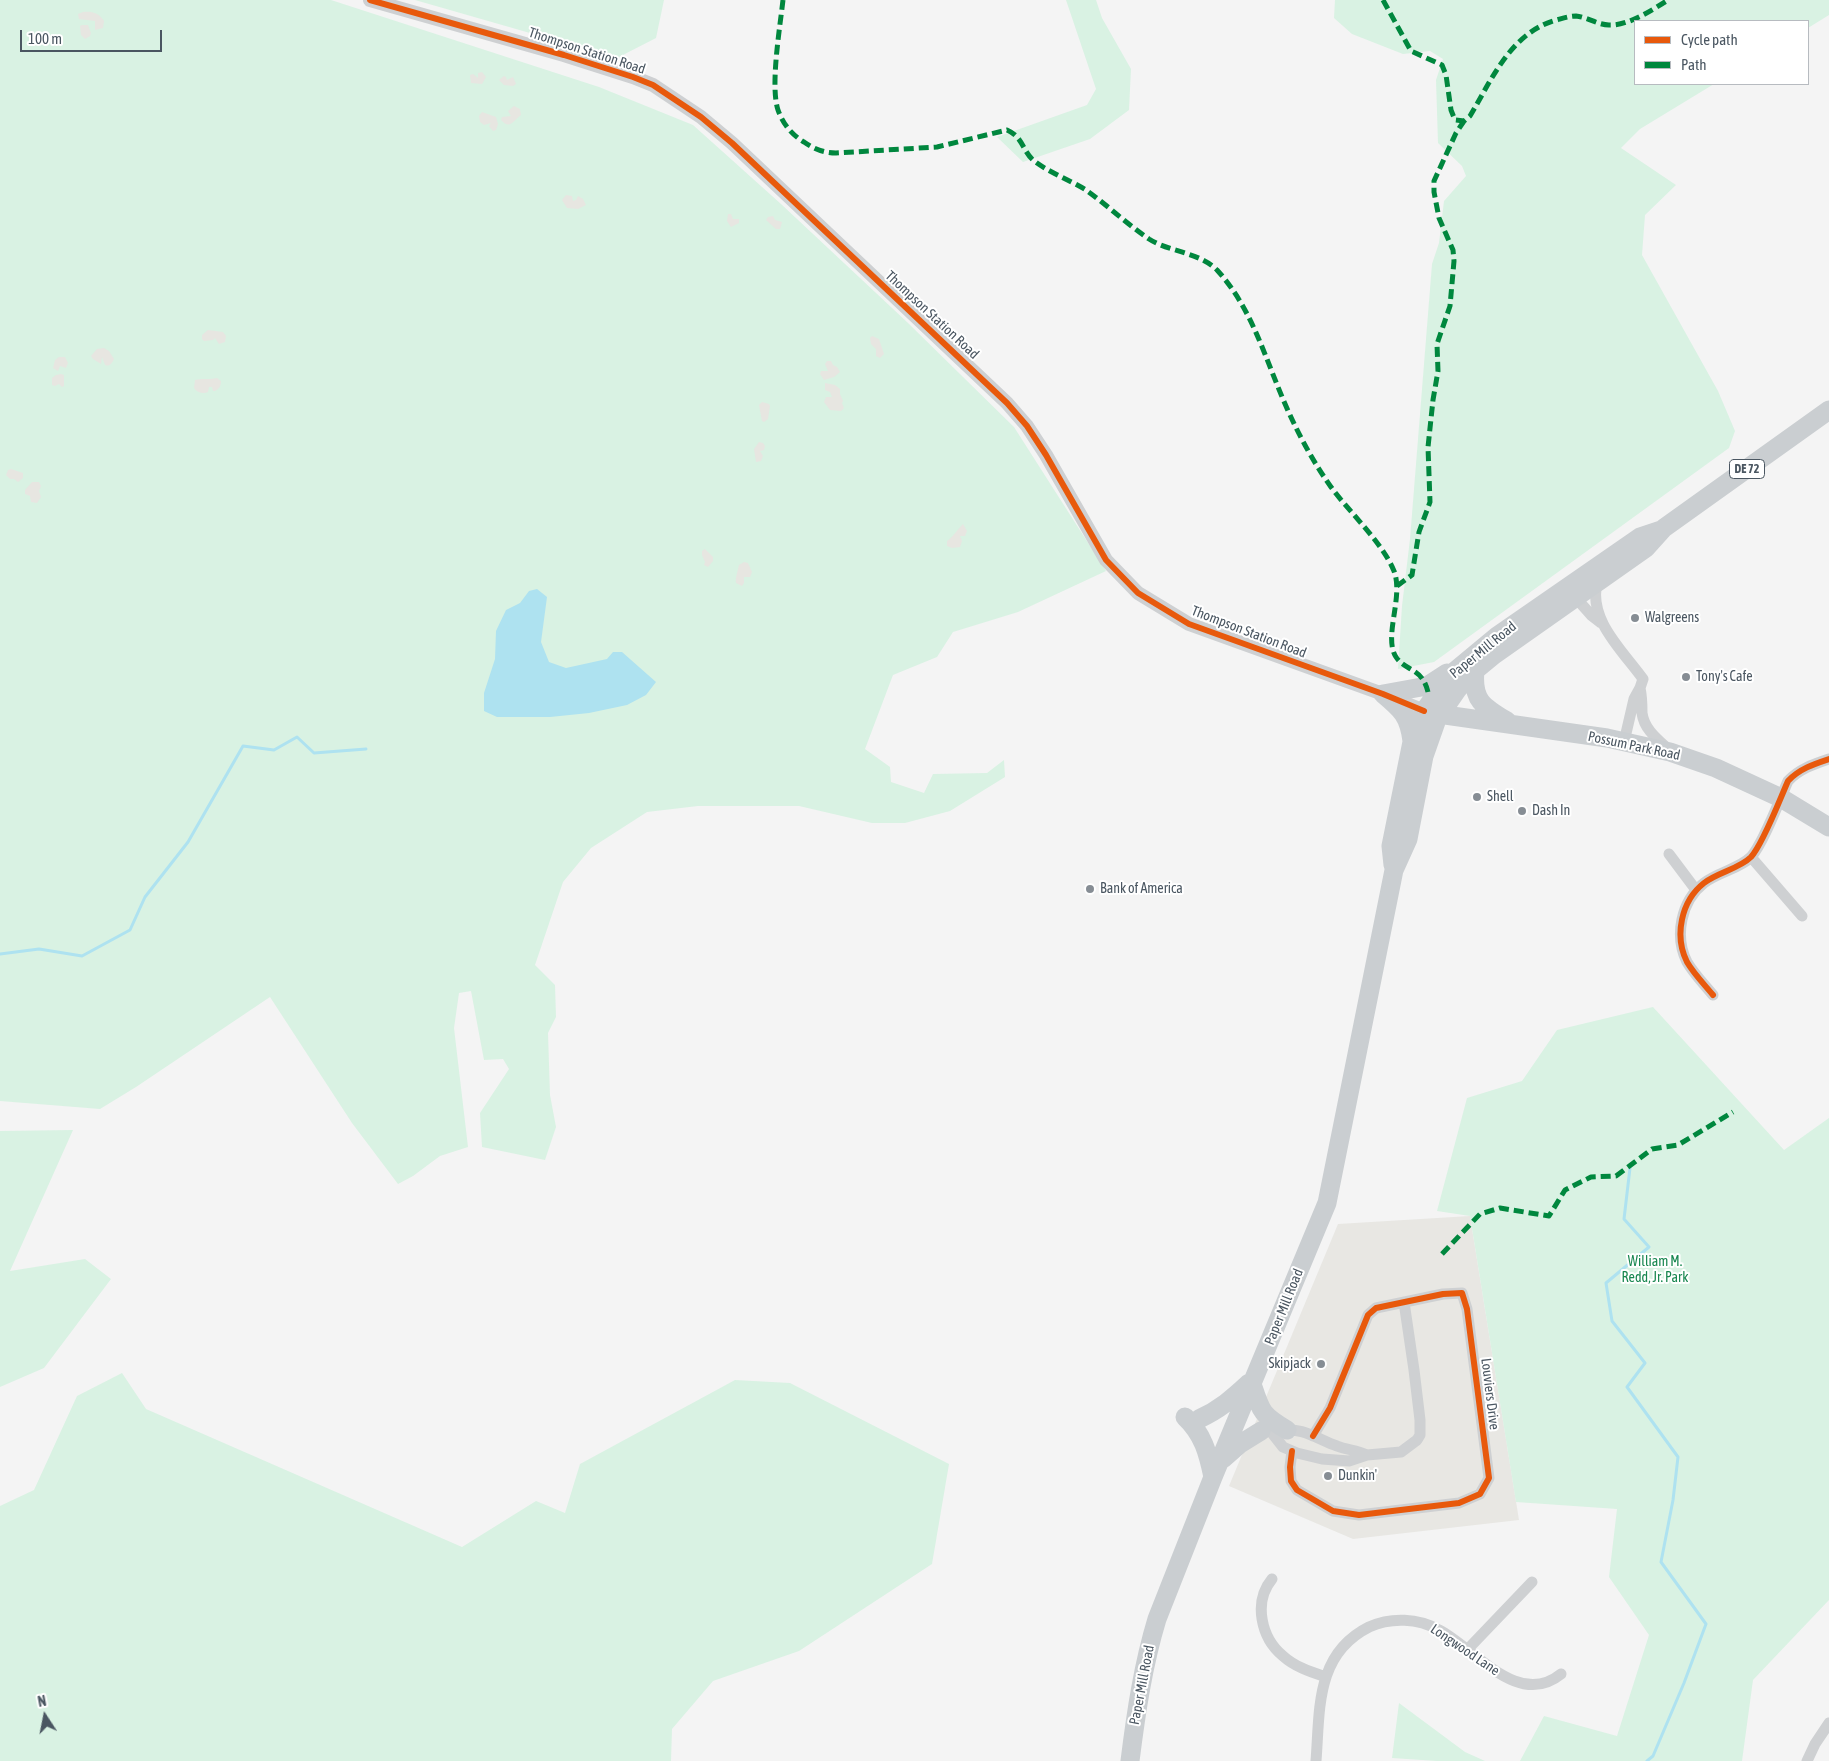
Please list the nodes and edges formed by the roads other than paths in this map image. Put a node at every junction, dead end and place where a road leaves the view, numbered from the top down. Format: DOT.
graph roads {
  1 [pos="370,0"];
  2 [pos="1829,410"];
  3 [pos="1664,528"];
  4 [pos="1608,559"];
  5 [pos="1597,583"];
  6 [pos="1576,598"];
  7 [pos="1603,624"];
  8 [pos="1473,664"];
  9 [pos="1640,688"];
  10 [pos="1382,694"];
  11 [pos="1432,713"];
  12 [pos="1512,724"];
  13 [pos="1624,742"];
  14 [pos="1412,743"];
  15 [pos="1670,752"];
  16 [pos="1829,759"];
  17 [pos="1780,798"];
  18 [pos="1829,827"];
  19 [pos="1669,854"];
  20 [pos="1750,857"];
  21 [pos="1394,870"];
  22 [pos="1696,890"];
  23 [pos="1802,916"];
  24 [pos="1713,995"];
  25 [pos="1404,1302"];
  26 [pos="1253,1381"];
  27 [pos="1234,1426"];
  28 [pos="1273,1432"];
  29 [pos="1313,1436"];
  30 [pos="1292,1451"];
  31 [pos="1367,1456"];
  32 [pos="1214,1474"];
  33 [pos="1272,1579"];
  34 [pos="1532,1582"];
  35 [pos="1467,1650"];
  36 [pos="1561,1674"];
  37 [pos="1326,1677"];
  38 [pos="1829,1723"];
  39 [pos="1130,1761"];
  40 [pos="1316,1761"];
  41 [pos="1807,1761"];
  1 -- 10 [label="street, Thompson Station Road"];
  2 -- 3 [label="main road, Paper Mill Road / DE 72"];
  3 -- 4 [label="main road, Paper Mill Road / DE 72"];
  3 -- 5 [label="main road, Paper Mill Road / DE 72"];
  4 -- 6 [label="main road"];
  4 -- 8 [label="main road, Paper Mill Road / DE 72"];
  5 -- 6 [label="main road, Paper Mill Road / DE 72"];
  5 -- 7 [label="street"];
  6 -- 7 [label="street"];
  6 -- 8 [label="main road, Paper Mill Road / DE 72"];
  7 -- 9 [label="street"];
  8 -- 10 [label="main road"];
  8 -- 11 [label="main road, Paper Mill Road / DE 72"];
  8 -- 12 [label="main road"];
  9 -- 13 [label="street"];
  9 -- 15 [label="street"];
  10 -- 11 [label="street, Thompson Station Road"];
  10 -- 14 [label="main road"];
  11 -- 12 [label="main road, Possum Park Road"];
  11 -- 14 [label="main road, Paper Mill Road"];
  11 -- 21 [label="main road, Paper Mill Road"];
  12 -- 13 [label="main road, Possum Park Road"];
  13 -- 15 [label="main road, Possum Park Road"];
  14 -- 21 [label="main road, Paper Mill Road"];
  15 -- 17 [label="main road, Possum Park Road"];
  16 -- 17 [label="street"];
  17 -- 18 [label="main road, Possum Park Road"];
  17 -- 20 [label="street"];
  19 -- 22 [label="street"];
  20 -- 22 [label="street"];
  20 -- 23 [label="street"];
  21 -- 26 [label="main road, Paper Mill Road"];
  22 -- 24 [label="street"];
  25 -- 29 [label="street, Louviers Drive"];
  25 -- 30 [label="street, Louviers Drive"];
  25 -- 31 [label="street"];
  26 -- 27 [label="main road, Paper Mill Road"];
  26 -- 28 [label="main road"];
  26 -- 32 [label="main road"];
  27 -- 28 [label="street"];
  27 -- 32 [label="main road, Paper Mill Road"];
  28 -- 29 [label="street"];
  28 -- 30 [label="street"];
  28 -- 32 [label="main road"];
  29 -- 31 [label="street"];
  30 -- 31 [label="street"];
  32 -- 39 [label="main road, Paper Mill Road"];
  33 -- 37 [label="street"];
  34 -- 35 [label="street"];
  35 -- 36 [label="street, Longwood Lane"];
  35 -- 37 [label="street, Longwood Lane"];
  37 -- 40 [label="street, Longwood Lane"];
  38 -- 41 [label="street"];
}
